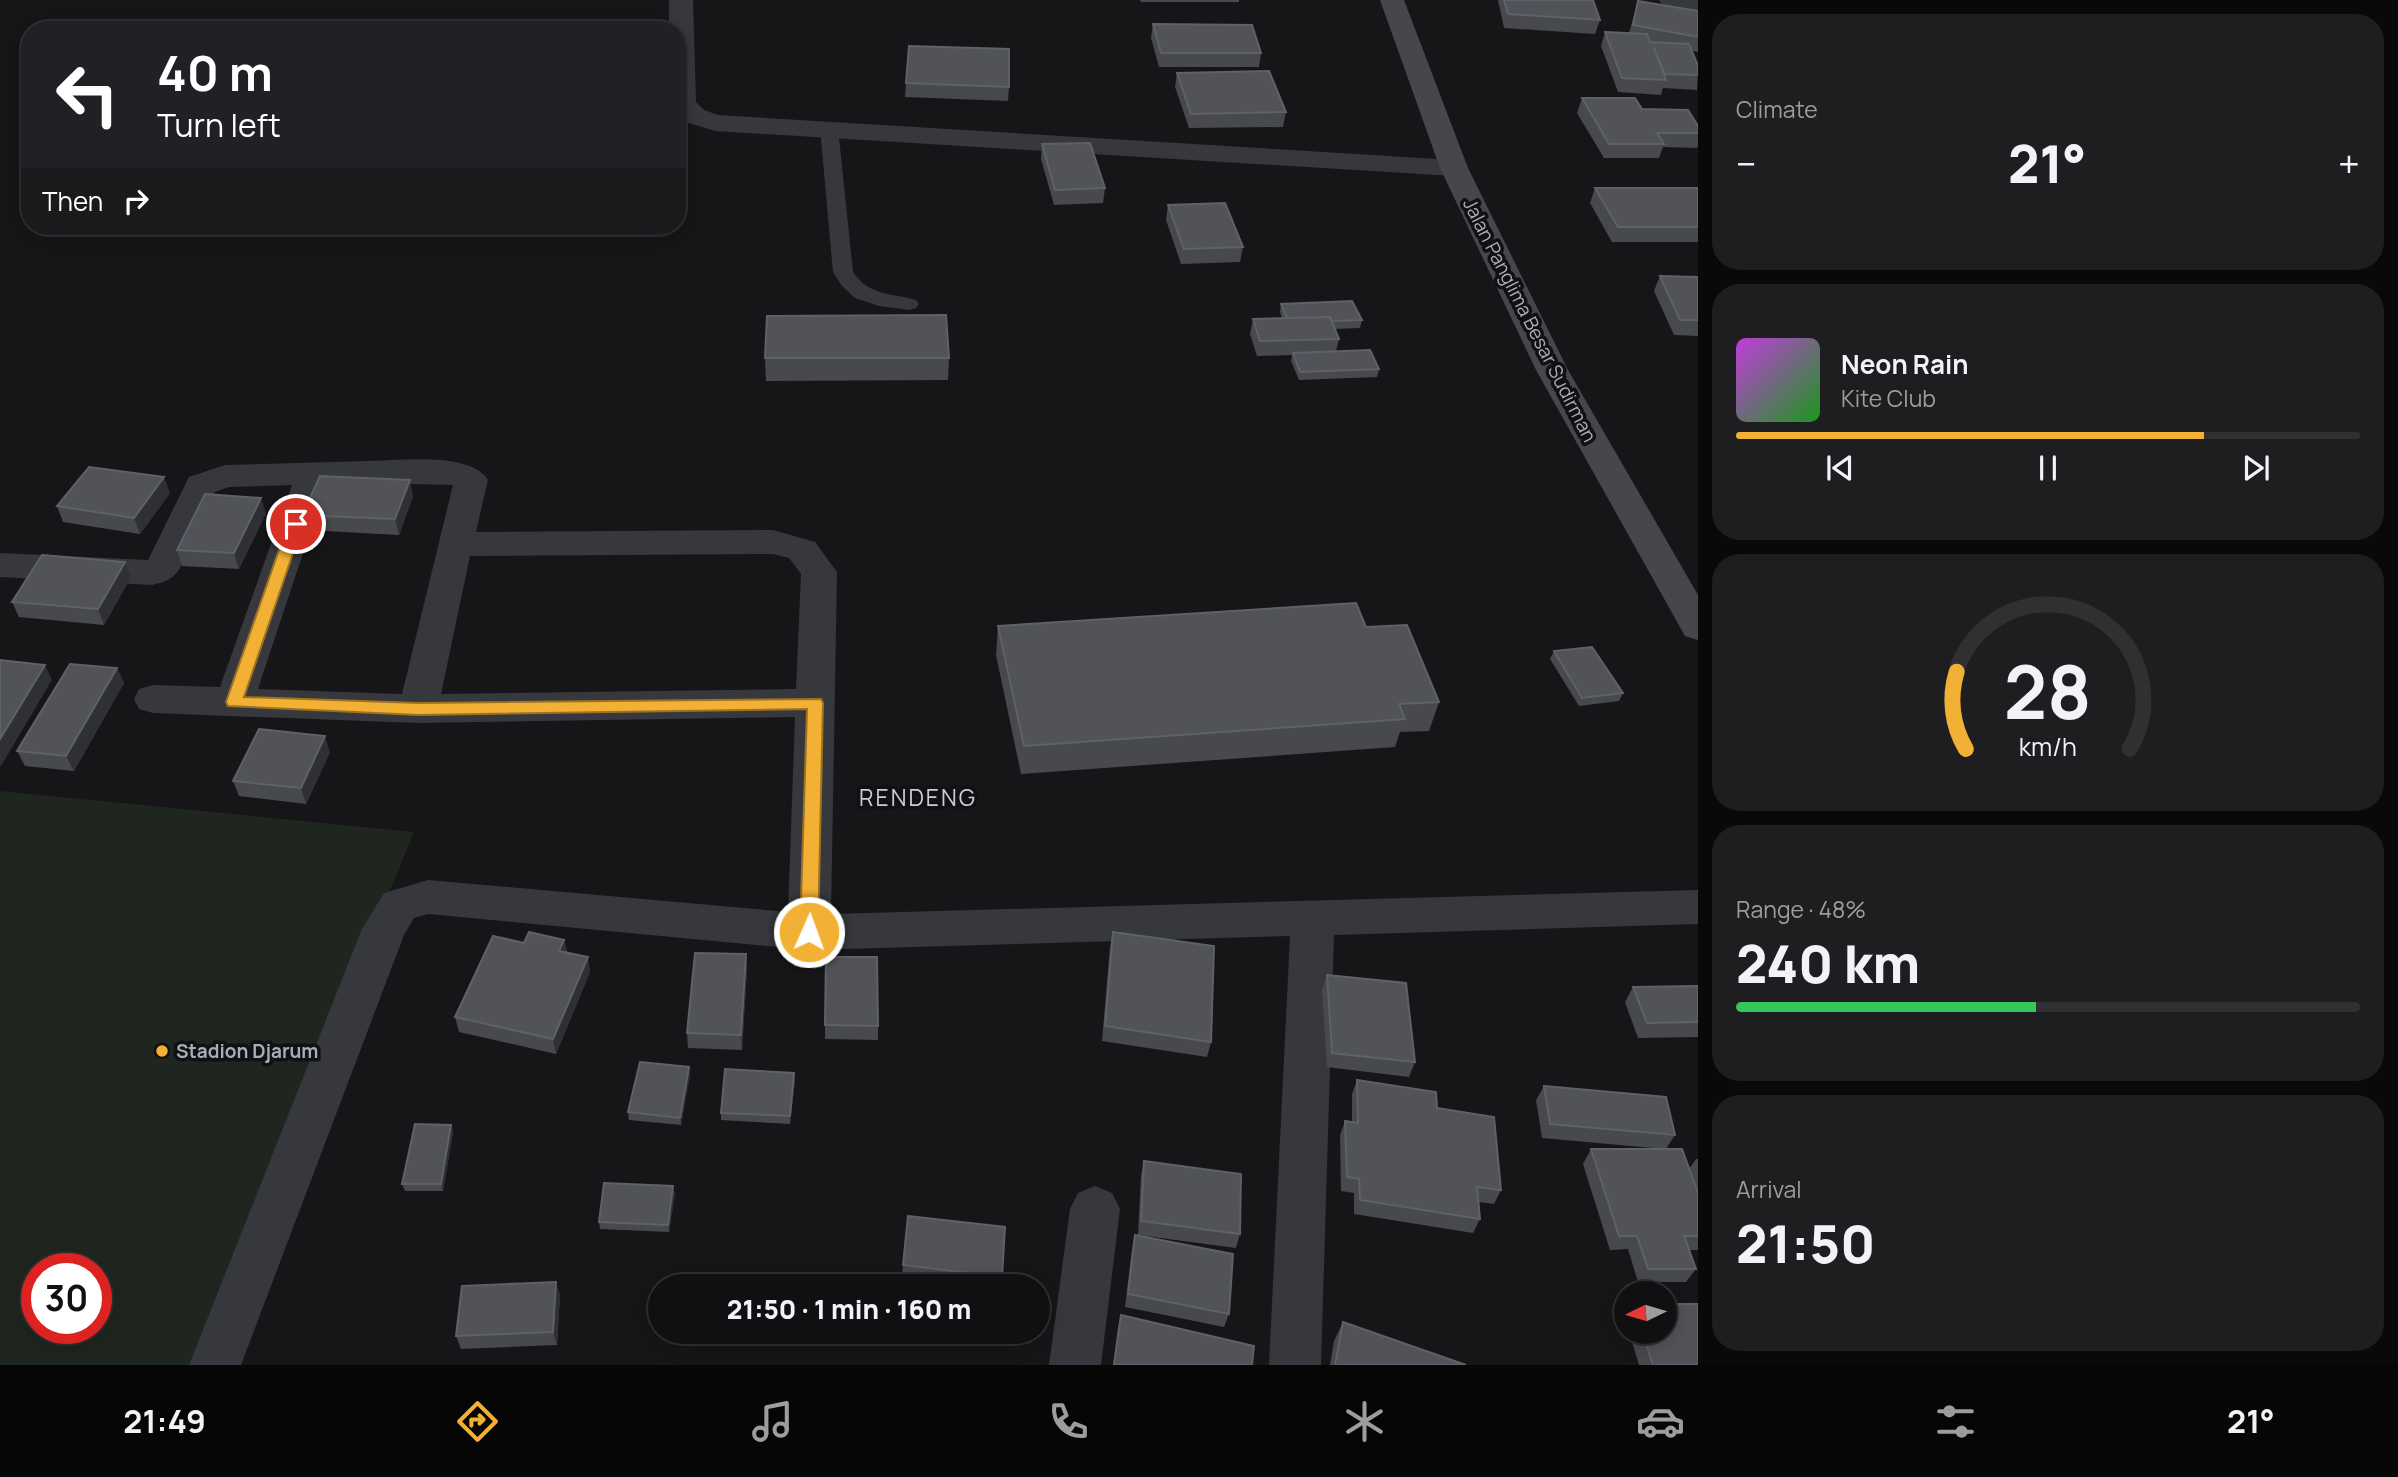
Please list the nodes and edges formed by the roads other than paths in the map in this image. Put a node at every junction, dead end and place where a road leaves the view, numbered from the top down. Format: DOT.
graph roads {
  1 [pos="681,0"];
  2 [pos="1392,0"];
  3 [pos="1671,0"];
  4 [pos="1698,4"];
  5 [pos="681,21"];
  6 [pos="686,107"];
  7 [pos="829,128"];
  8 [pos="1454,168"];
  9 [pos="909,304"];
  10 [pos="313,473"];
  11 [pos="455,544"];
  12 [pos="0,565"];
  13 [pos="1698,627"];
  14 [pos="153,699"];
  15 [pos="234,702"];
  16 [pos="815,703"];
  17 [pos="418,709"];
  18 [pos="1698,908"];
  19 [pos="1313,918"];
  20 [pos="809,932"];
  21 [pos="1095,1209"];
  22 [pos="215,1365"];
  23 [pos="1075,1365"];
  24 [pos="1295,1365"];
  1 -- 5 [label="street"];
  2 -- 8 [label="main road, Jalan Panglima Besar Sudirman"];
  3 -- 4 [label="street"];
  6 -- 7 [label="street"];
  7 -- 8 [label="street"];
  7 -- 9 [label="lane"];
  8 -- 13 [label="main road, Jalan Panglima Besar Sudirman"];
  10 -- 11 [label="street"];
  10 -- 12 [label="street"];
  10 -- 15 [label="street"];
  11 -- 16 [label="street"];
  11 -- 17 [label="street"];
  14 -- 15 [label="street"];
  15 -- 17 [label="street"];
  16 -- 17 [label="street"];
  16 -- 20 [label="street"];
  18 -- 19 [label="street"];
  19 -- 20 [label="street"];
  19 -- 24 [label="street"];
  20 -- 22 [label="street"];
  21 -- 23 [label="street"];
}
